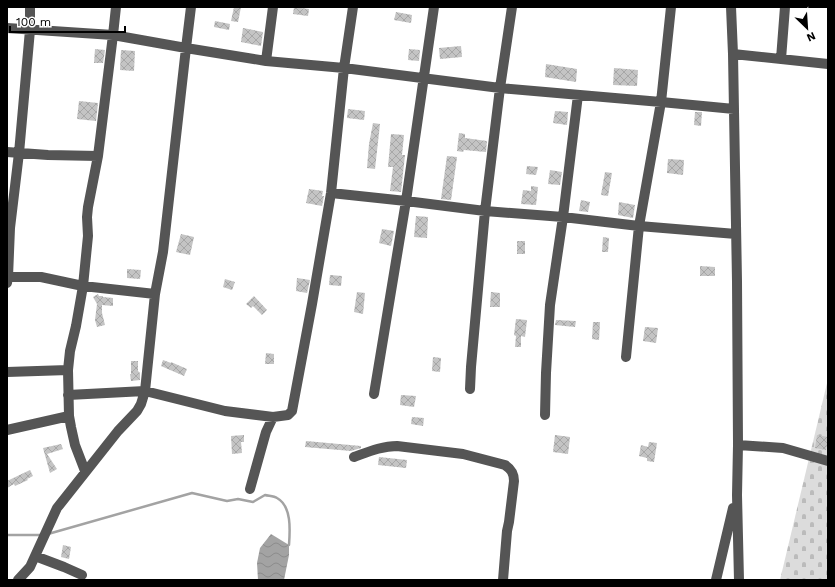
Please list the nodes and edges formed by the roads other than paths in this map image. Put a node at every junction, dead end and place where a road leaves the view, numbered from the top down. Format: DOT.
graph roads {
  1 [pos="30,7"];
  2 [pos="116,7"];
  3 [pos="191,7"];
  4 [pos="273,7"];
  5 [pos="353,7"];
  6 [pos="434,7"];
  7 [pos="512,7"];
  8 [pos="671,7"];
  9 [pos="731,7"];
  10 [pos="785,7"];
  11 [pos="7,28"];
  12 [pos="30,30"];
  13 [pos="114,35"];
  14 [pos="186,48"];
  15 [pos="733,54"];
  16 [pos="781,59"];
  17 [pos="266,61"];
  18 [pos="828,64"];
  19 [pos="344,68"];
  20 [pos="424,78"];
  21 [pos="500,88"];
  22 [pos="578,95"];
  23 [pos="660,102"];
  24 [pos="734,109"];
  25 [pos="7,152"];
  26 [pos="19,153"];
  27 [pos="98,156"];
  28 [pos="331,193"];
  29 [pos="406,201"];
  30 [pos="485,211"];
  31 [pos="563,217"];
  32 [pos="639,226"];
  33 [pos="736,234"];
  34 [pos="7,279"];
  35 [pos="82,286"];
  36 [pos="155,294"];
  37 [pos="626,357"];
  38 [pos="68,370"];
  39 [pos="7,372"];
  40 [pos="470,389"];
  41 [pos="145,391"];
  42 [pos="374,394"];
  43 [pos="68,395"];
  44 [pos="545,415"];
  45 [pos="69,416"];
  46 [pos="273,417"];
  47 [pos="7,430"];
  48 [pos="738,445"];
  49 [pos="354,457"];
  50 [pos="828,460"];
  51 [pos="85,471"];
  52 [pos="250,489"];
  53 [pos="737,495"];
  54 [pos="35,556"];
  55 [pos="82,574"];
  56 [pos="18,580"];
  57 [pos="503,580"];
  58 [pos="716,580"];
  59 [pos="739,580"];
  1 -- 12 [label="street"];
  2 -- 13 [label="street"];
  3 -- 14 [label="street"];
  4 -- 17 [label="street"];
  5 -- 19 [label="street"];
  6 -- 20 [label="street"];
  7 -- 21 [label="street"];
  8 -- 23 [label="street"];
  9 -- 15 [label="street"];
  10 -- 16 [label="street"];
  11 -- 12 [label="street"];
  12 -- 13 [label="street"];
  12 -- 26 [label="street"];
  13 -- 14 [label="street"];
  13 -- 27 [label="street"];
  14 -- 17 [label="street"];
  14 -- 36 [label="street"];
  15 -- 16 [label="street"];
  15 -- 24 [label="street"];
  16 -- 18 [label="street"];
  17 -- 19 [label="street"];
  19 -- 20 [label="street"];
  19 -- 28 [label="street"];
  20 -- 21 [label="street"];
  20 -- 29 [label="street"];
  21 -- 22 [label="street"];
  21 -- 30 [label="street"];
  22 -- 23 [label="street"];
  22 -- 31 [label="street"];
  23 -- 24 [label="street"];
  23 -- 32 [label="street"];
  24 -- 33 [label="street"];
  25 -- 26 [label="street"];
  26 -- 27 [label="street"];
  26 -- 34 [label="street"];
  27 -- 35 [label="street"];
  28 -- 29 [label="street"];
  28 -- 46 [label="street"];
  29 -- 30 [label="street"];
  29 -- 42 [label="street"];
  30 -- 31 [label="street"];
  30 -- 40 [label="street"];
  31 -- 32 [label="street"];
  31 -- 44 [label="street"];
  32 -- 33 [label="street"];
  32 -- 37 [label="street"];
  33 -- 48 [label="street"];
  34 -- 35 [label="street"];
  35 -- 36 [label="street"];
  35 -- 38 [label="street"];
  36 -- 41 [label="street"];
  38 -- 39 [label="street"];
  38 -- 43 [label="street"];
  41 -- 43 [label="street"];
  41 -- 46 [label="street"];
  41 -- 51 [label="street"];
  43 -- 45 [label="street"];
  45 -- 47 [label="street"];
  45 -- 51 [label="street"];
  46 -- 52 [label="street"];
  48 -- 50 [label="street"];
  48 -- 53 [label="street"];
  49 -- 57 [label="street"];
  51 -- 54 [label="street"];
  53 -- 58 [label="street"];
  53 -- 59 [label="street"];
  54 -- 55 [label="street"];
  54 -- 56 [label="street"];
}
